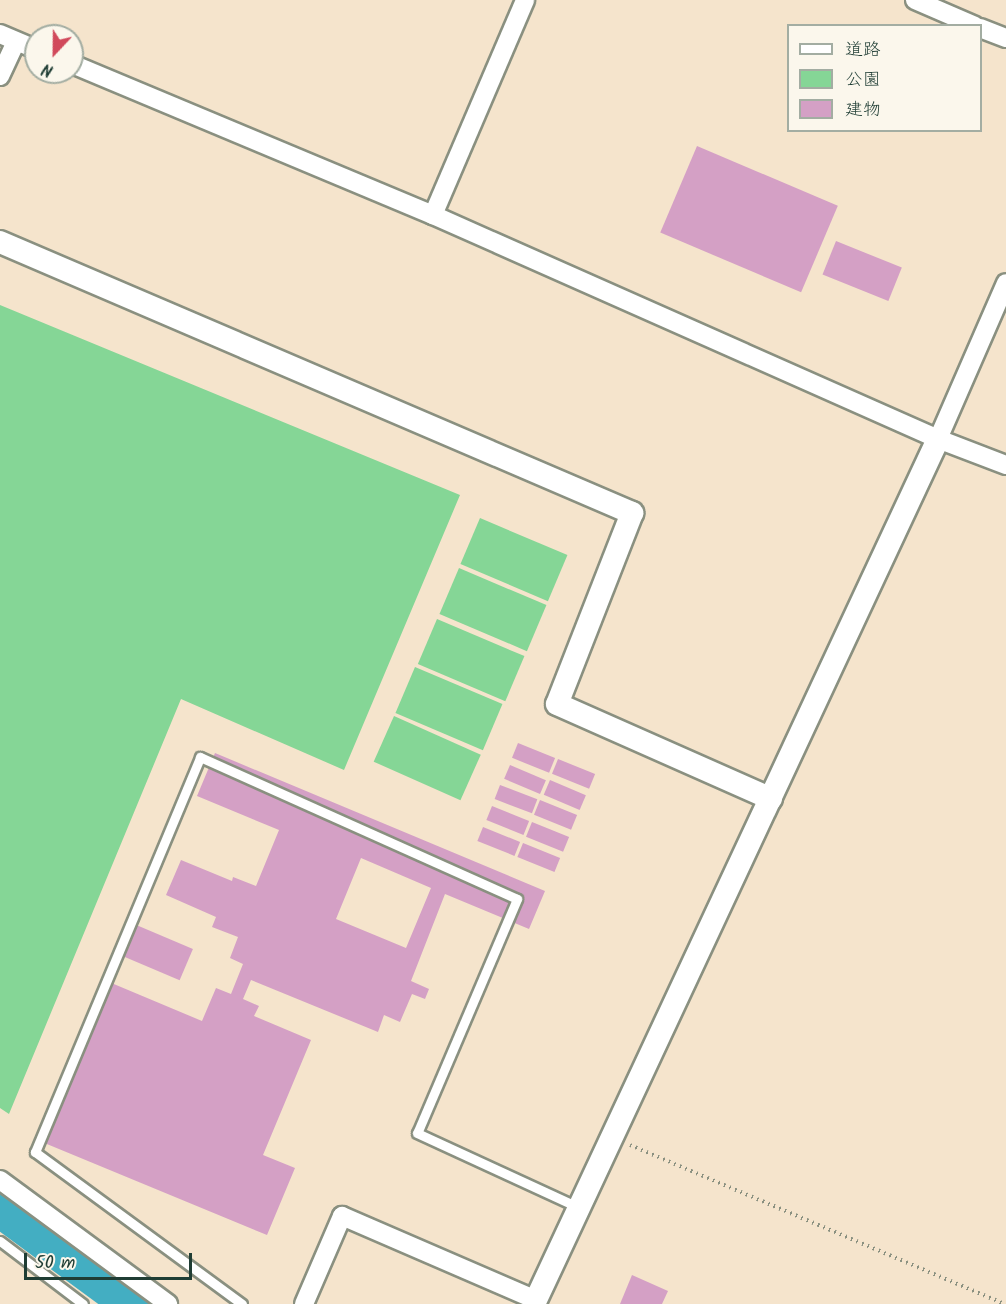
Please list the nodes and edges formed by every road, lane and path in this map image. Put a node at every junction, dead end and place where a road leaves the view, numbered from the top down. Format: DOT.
graph roads {
  1 [pos="525,0"];
  2 [pos="915,0"];
  3 [pos="970,24"];
  4 [pos="982,28"];
  5 [pos="8,37"];
  6 [pos="1006,39"];
  7 [pos="24,44"];
  8 [pos="84,69"];
  9 [pos="0,76"];
  10 [pos="433,215"];
  11 [pos="0,242"];
  12 [pos="1006,283"];
  13 [pos="938,438"];
  14 [pos="1006,465"];
  15 [pos="771,799"];
  16 [pos="613,1138"];
  17 [pos="0,1180"];
  18 [pos="580,1208"];
  19 [pos="0,1241"];
  20 [pos="535,1302"];
  21 [pos="84,1304"];
  22 [pos="168,1304"];
  23 [pos="242,1304"];
  24 [pos="304,1304"];
  25 [pos="1004,1304"];
  1 -- 10 [label="street"];
  2 -- 3 [label="street"];
  4 -- 6 [label="street"];
  5 -- 7 [label="street"];
  5 -- 9 [label="street"];
  8 -- 10 [label="street"];
  10 -- 13 [label="street"];
  11 -- 15 [label="street"];
  12 -- 13 [label="street"];
  13 -- 14 [label="street"];
  13 -- 15 [label="street"];
  15 -- 16 [label="street"];
  16 -- 18 [label="street"];
  16 -- 25 [label="path"];
  17 -- 22 [label="street"];
  18 -- 20 [label="street"];
  18 -- 23 [label="lane"];
  19 -- 21 [label="lane"];
  20 -- 24 [label="street"];
}
